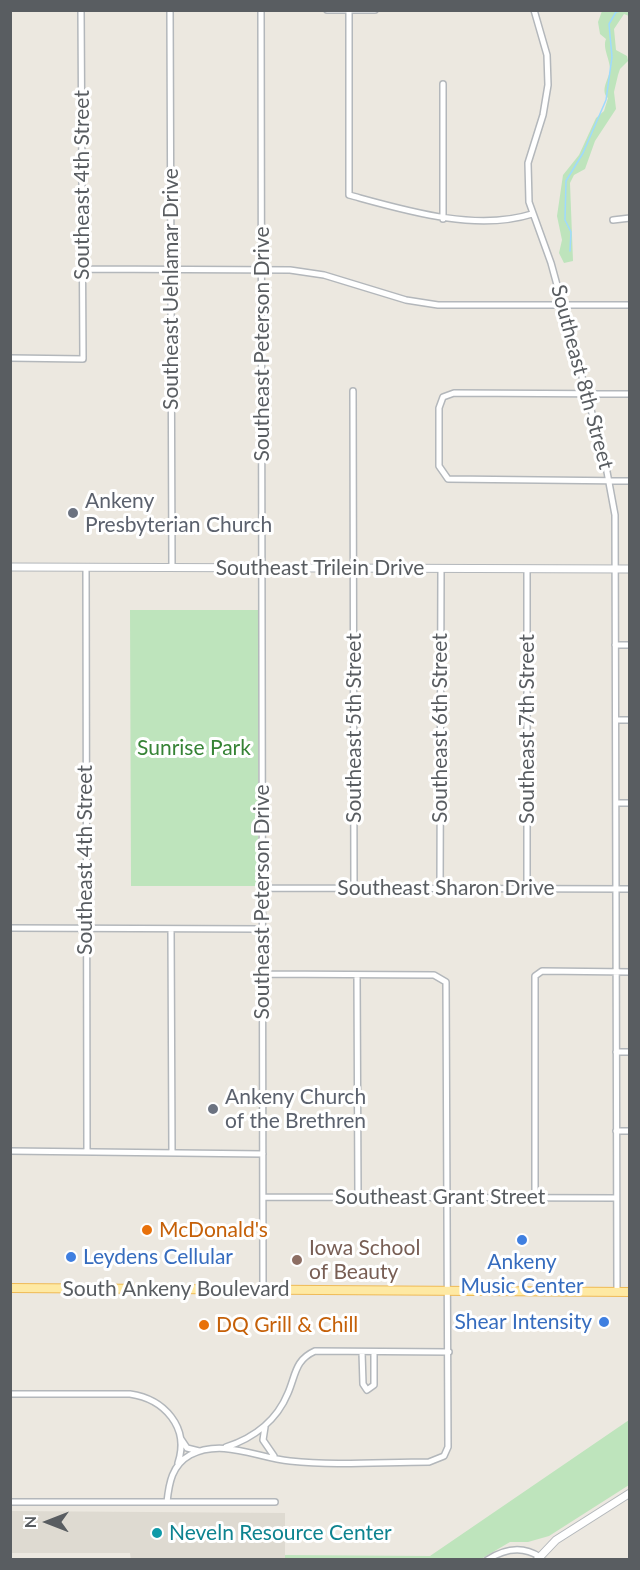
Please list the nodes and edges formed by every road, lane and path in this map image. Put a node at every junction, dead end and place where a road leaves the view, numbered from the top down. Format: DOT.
graph roads {
  1 [pos="81,10"];
  2 [pos="171,10"];
  3 [pos="261,10"];
  4 [pos="327,10"];
  5 [pos="375,10"];
  6 [pos="534,10"];
  7 [pos="349,12"];
  8 [pos="443,84"];
  9 [pos="532,214"];
  10 [pos="630,218"];
  11 [pos="443,219"];
  12 [pos="613,220"];
  13 [pos="83,269"];
  14 [pos="171,270"];
  15 [pos="262,270"];
  16 [pos="561,305"];
  17 [pos="630,305"];
  18 [pos="10,358"];
  19 [pos="354,391"];
  20 [pos="586,393"];
  21 [pos="630,394"];
  22 [pos="610,481"];
  23 [pos="630,481"];
  24 [pos="10,567"];
  25 [pos="86,567"];
  26 [pos="172,568"];
  27 [pos="263,568"];
  28 [pos="354,568"];
  29 [pos="441,568"];
  30 [pos="527,569"];
  31 [pos="615,569"];
  32 [pos="630,569"];
  33 [pos="615,645"];
  34 [pos="630,645"];
  35 [pos="616,720"];
  36 [pos="630,720"];
  37 [pos="616,803"];
  38 [pos="630,803"];
  39 [pos="262,888"];
  40 [pos="354,888"];
  41 [pos="440,888"];
  42 [pos="527,889"];
  43 [pos="616,889"];
  44 [pos="630,889"];
  45 [pos="10,928"];
  46 [pos="262,928"];
  47 [pos="85,929"];
  48 [pos="171,929"];
  49 [pos="616,972"];
  50 [pos="630,972"];
  51 [pos="262,974"];
  52 [pos="357,975"];
  53 [pos="616,1052"];
  54 [pos="630,1052"];
  55 [pos="616,1131"];
  56 [pos="630,1131"];
  57 [pos="10,1151"];
  58 [pos="87,1152"];
  59 [pos="172,1154"];
  60 [pos="263,1154"];
  61 [pos="358,1196"];
  62 [pos="449,1196"];
  63 [pos="263,1197"];
  64 [pos="534,1198"];
  65 [pos="616,1198"];
  66 [pos="10,1288"];
  67 [pos="263,1289"];
  68 [pos="448,1291"];
  69 [pos="617,1292"];
  70 [pos="630,1292"];
  71 [pos="362,1352"];
  72 [pos="374,1352"];
  73 [pos="449,1352"];
  74 [pos="10,1394"];
  75 [pos="267,1424"];
  76 [pos="181,1438"];
  77 [pos="216,1449"];
  78 [pos="201,1451"];
  79 [pos="280,1459"];
  80 [pos="177,1465"];
  81 [pos="630,1493"];
  82 [pos="10,1502"];
  83 [pos="167,1502"];
  84 [pos="274,1502"];
  85 [pos="539,1558"];
  86 [pos="487,1560"];
  1 -- 13 [label="street, Southeast 4th Street"];
  2 -- 14 [label="street, Southeast Uehlamar Drive"];
  3 -- 15 [label="street, Southeast Peterson Drive"];
  4 -- 7 [label="street"];
  5 -- 7 [label="street"];
  6 -- 9 [label="street, Southeast 8th Street"];
  7 -- 11 [label="street"];
  8 -- 11 [label="street"];
  9 -- 11 [label="street"];
  9 -- 16 [label="street, Southeast 8th Street"];
  10 -- 12 [label="street"];
  13 -- 14 [label="street"];
  13 -- 18 [label="street, Southeast 4th Street"];
  14 -- 15 [label="street"];
  14 -- 26 [label="street, Southeast Uehlamar Drive"];
  15 -- 16 [label="street"];
  15 -- 27 [label="street, Southeast Peterson Drive"];
  16 -- 17 [label="street"];
  16 -- 20 [label="street, Southeast 8th Street"];
  19 -- 28 [label="street, Southeast 5th Street"];
  20 -- 21 [label="street"];
  20 -- 22 [label="street, Southeast 8th Street"];
  20 -- 22 [label="street"];
  22 -- 23 [label="street"];
  22 -- 31 [label="street, Southeast 8th Street"];
  24 -- 25 [label="street, Southeast Trilein Drive"];
  25 -- 26 [label="street, Southeast Trilein Drive"];
  25 -- 47 [label="street, Southeast 4th Street"];
  26 -- 27 [label="street, Southeast Trilein Drive"];
  27 -- 28 [label="street, Southeast Trilein Drive"];
  27 -- 39 [label="street, Southeast Peterson Drive"];
  28 -- 29 [label="street, Southeast Trilein Drive"];
  28 -- 40 [label="street, Southeast 5th Street"];
  29 -- 30 [label="street, Southeast Trilein Drive"];
  29 -- 41 [label="street, Southeast 6th Street"];
  30 -- 31 [label="street, Southeast Trilein Drive"];
  30 -- 42 [label="street, Southeast 7th Street"];
  31 -- 32 [label="street, Southeast Trilein Drive"];
  31 -- 33 [label="street, Southeast 8th Street"];
  33 -- 34 [label="street"];
  33 -- 35 [label="street, Southeast 8th Street"];
  35 -- 36 [label="street"];
  35 -- 37 [label="street, Southeast 8th Street"];
  37 -- 38 [label="street"];
  37 -- 43 [label="street, Southeast 8th Street"];
  39 -- 40 [label="street, Southeast Sharon Drive"];
  39 -- 46 [label="street, Southeast Peterson Drive"];
  40 -- 41 [label="street, Southeast Sharon Drive"];
  41 -- 42 [label="street, Southeast Sharon Drive"];
  42 -- 43 [label="street, Southeast Sharon Drive"];
  43 -- 44 [label="street, Southeast Sharon Drive"];
  43 -- 49 [label="street, Southeast 8th Street"];
  45 -- 47 [label="street"];
  46 -- 48 [label="street"];
  46 -- 51 [label="street, Southeast Peterson Drive"];
  47 -- 48 [label="street"];
  47 -- 58 [label="street, Southeast 4th Street"];
  48 -- 59 [label="street"];
  49 -- 50 [label="street"];
  49 -- 53 [label="street, Southeast 8th Street"];
  49 -- 64 [label="street"];
  51 -- 52 [label="street"];
  51 -- 60 [label="street, Southeast Peterson Drive"];
  52 -- 61 [label="street"];
  52 -- 62 [label="street"];
  53 -- 54 [label="street"];
  53 -- 55 [label="street, Southeast 8th Street"];
  55 -- 56 [label="street"];
  55 -- 65 [label="street, Southeast 8th Street"];
  57 -- 58 [label="street"];
  58 -- 59 [label="street"];
  59 -- 60 [label="street"];
  60 -- 63 [label="street, Southeast Peterson Drive"];
  61 -- 62 [label="street, Southeast Grant Street"];
  61 -- 63 [label="street, Southeast Grant Street"];
  62 -- 64 [label="street, Southeast Grant Street"];
  62 -- 68 [label="street"];
  63 -- 67 [label="street, Southeast Peterson Drive"];
  64 -- 65 [label="street, Southeast Grant Street"];
  65 -- 69 [label="street, Southeast 8th Street"];
  66 -- 67 [label="main road, South Ankeny Boulevard"];
  67 -- 68 [label="main road, South Ankeny Boulevard"];
  68 -- 69 [label="main road, South Ankeny Boulevard"];
  68 -- 73 [label="street"];
  69 -- 70 [label="main road, South Ankeny Boulevard"];
  71 -- 72 [label="street"];
  71 -- 72 [label="street"];
  71 -- 75 [label="street"];
  72 -- 73 [label="street"];
  73 -- 79 [label="street"];
  74 -- 76 [label="street"];
  75 -- 77 [label="street"];
  75 -- 79 [label="street"];
  76 -- 78 [label="street"];
  76 -- 80 [label="street"];
  77 -- 78 [label="street"];
  77 -- 79 [label="street"];
  78 -- 80 [label="street"];
  80 -- 83 [label="street"];
  81 -- 85 [label="street"];
  82 -- 83 [label="street"];
  83 -- 84 [label="street"];
  85 -- 86 [label="street"];
}
